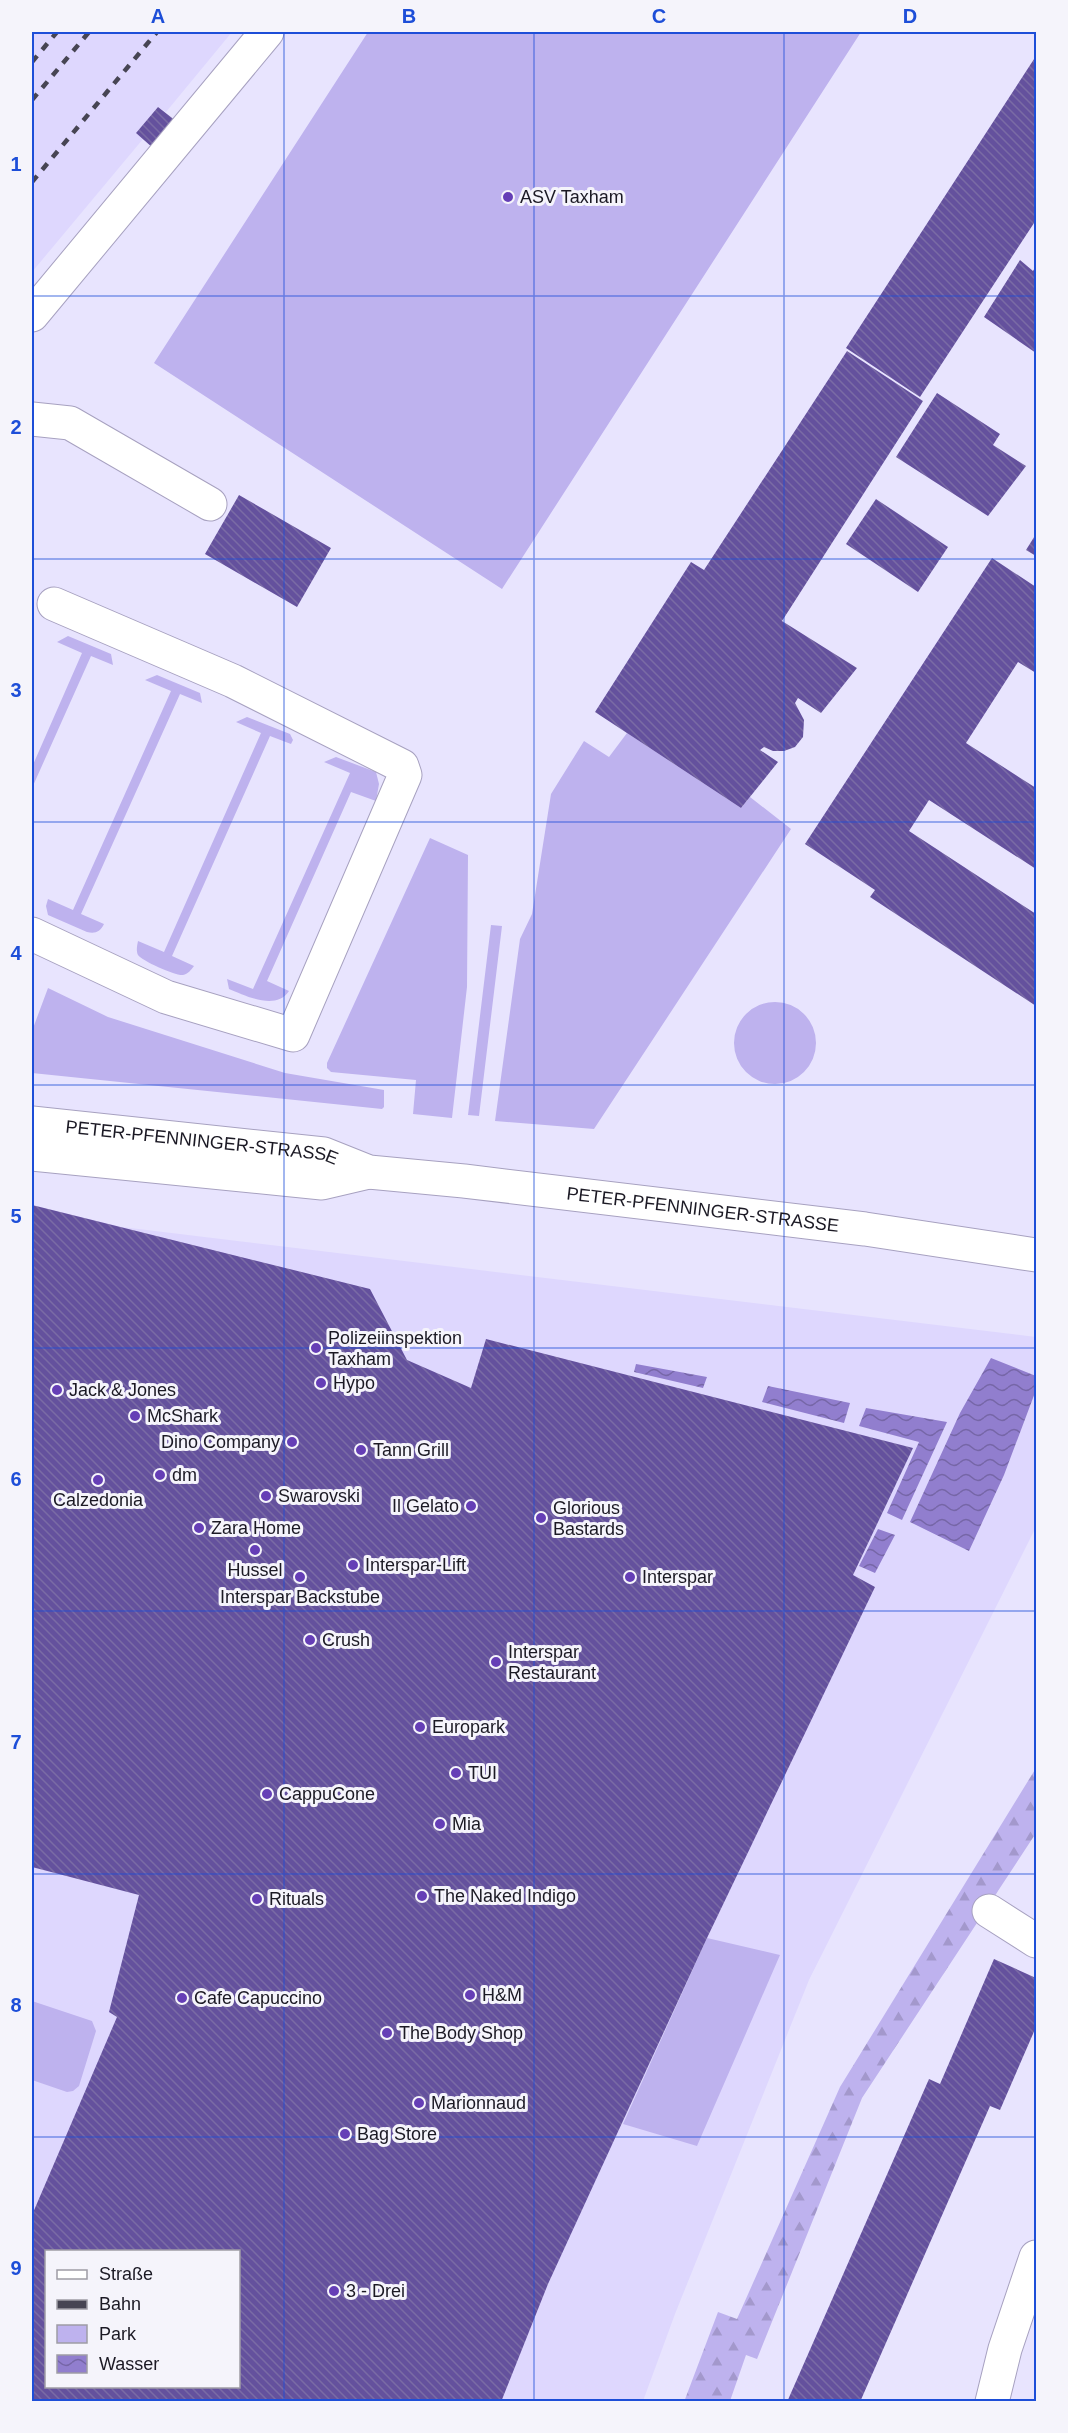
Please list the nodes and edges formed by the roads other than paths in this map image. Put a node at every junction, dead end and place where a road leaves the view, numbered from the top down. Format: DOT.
graph roads {
  1 [pos="267,32"];
  2 [pos="32,315"];
  3 [pos="32,419"];
  4 [pos="210,504"];
  5 [pos="54,604"];
  6 [pos="32,934"];
  7 [pos="32,1123"];
  8 [pos="32,1154"];
  9 [pos="369,1172"];
  10 [pos="1036,1256"];
  11 [pos="988,1911"];
  12 [pos="1036,1941"];
  13 [pos="1036,2257"];
  14 [pos="992,2402"];
  1 -- 2 [label="street"];
  3 -- 4 [label="street"];
  5 -- 6 [label="street"];
  7 -- 9 [label="street, PETER-PFENNINGER-STRASSE"];
  8 -- 9 [label="street, PETER-PFENNINGER-STRASSE"];
  9 -- 10 [label="street, PETER-PFENNINGER-STRASSE"];
  11 -- 12 [label="street"];
  13 -- 14 [label="street"];
}
